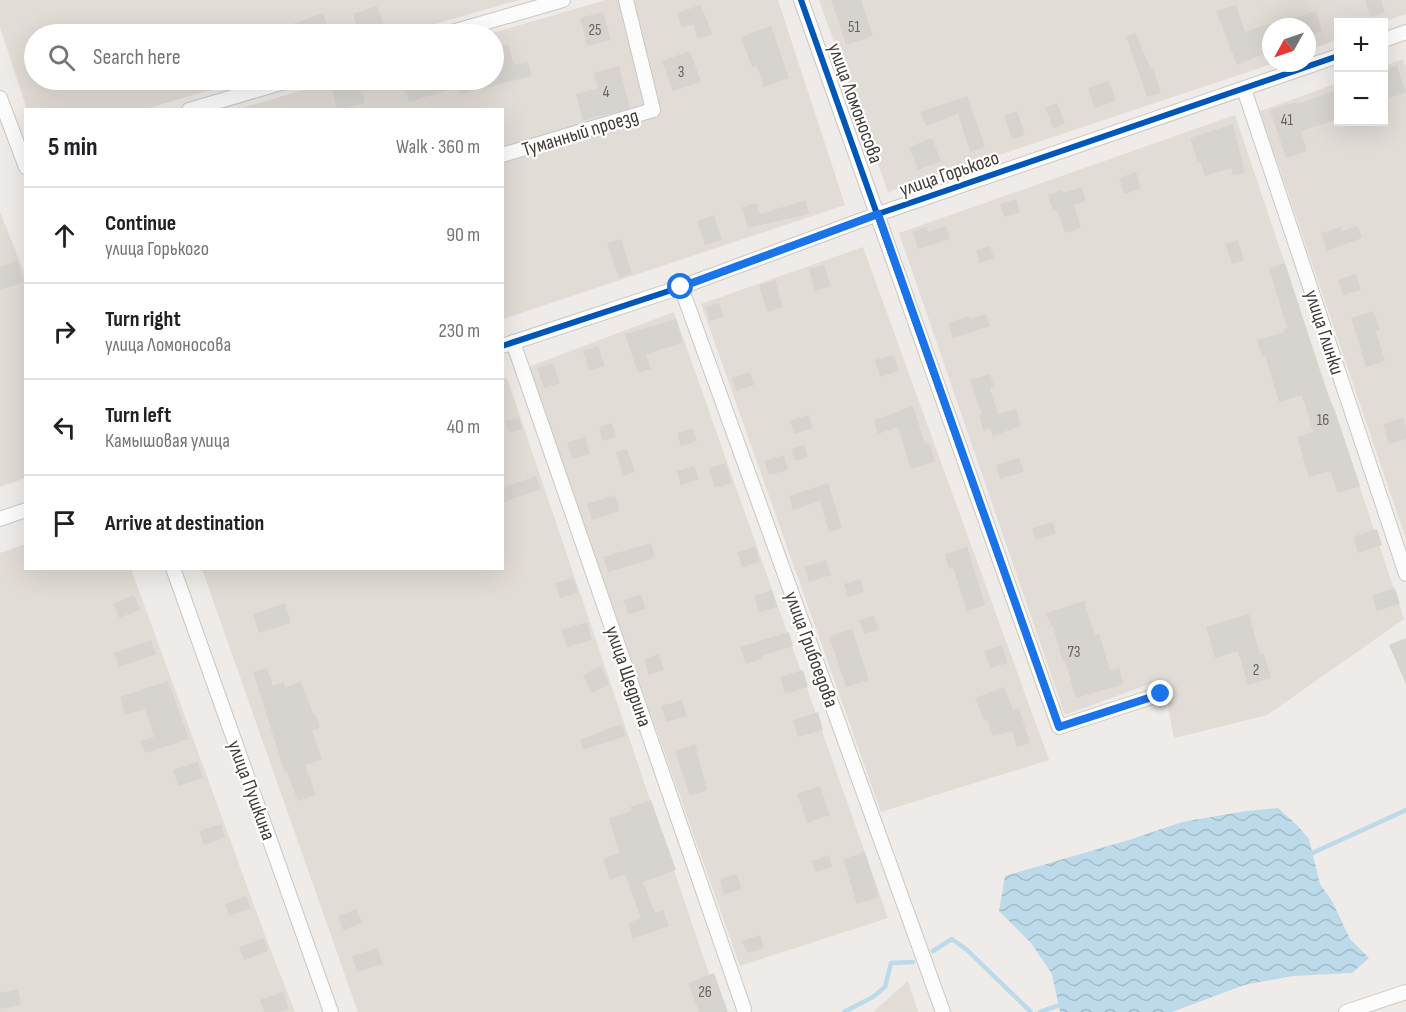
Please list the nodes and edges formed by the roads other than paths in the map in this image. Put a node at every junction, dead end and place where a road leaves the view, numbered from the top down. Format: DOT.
graph roads {
  1 [pos="563,0"];
  2 [pos="626,0"];
  3 [pos="801,0"];
  4 [pos="480,24"];
  5 [pos="1406,32"];
  6 [pos="1388,38"];
  7 [pos="1334,57"];
  8 [pos="1244,89"];
  9 [pos="257,90"];
  10 [pos="0,98"];
  11 [pos="196,108"];
  12 [pos="504,154"];
  13 [pos="24,161"];
  14 [pos="878,214"];
  15 [pos="681,287"];
  16 [pos="508,344"];
  17 [pos="24,511"];
  18 [pos="0,519"];
  19 [pos="174,570"];
  20 [pos="1406,574"];
  21 [pos="1161,694"];
  22 [pos="1406,992"];
  23 [pos="744,1009"];
  24 [pos="331,1012"];
  25 [pos="943,1012"];
  26 [pos="1346,1012"];
  1 -- 4 [label="street"];
  2 -- 12 [label="street, Туманный проезд"];
  3 -- 14 [label="street, улица Ломоносова"];
  5 -- 6 [label="street"];
  7 -- 8 [label="street, улица Горького"];
  8 -- 14 [label="street, улица Горького"];
  8 -- 20 [label="street, улица Глинки"];
  9 -- 11 [label="street"];
  10 -- 13 [label="street"];
  14 -- 15 [label="street, улица Горького"];
  14 -- 21 [label="street, улица Ломоносова"];
  15 -- 16 [label="street, улица Горького"];
  15 -- 25 [label="street, улица Грибоедова"];
  16 -- 23 [label="street, улица Щедрина"];
  17 -- 18 [label="street"];
  19 -- 24 [label="street, улица Пушкина"];
  22 -- 26 [label="street"];
}
